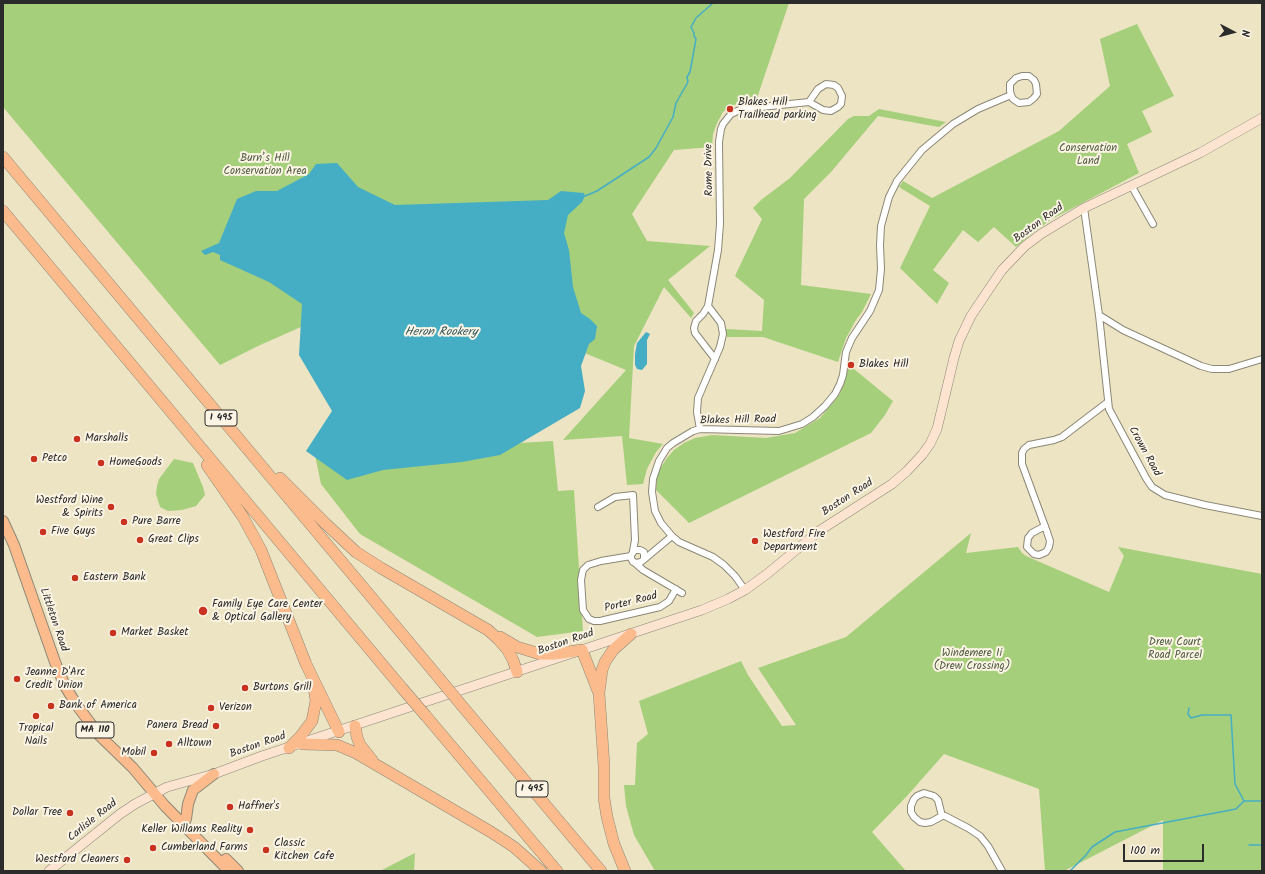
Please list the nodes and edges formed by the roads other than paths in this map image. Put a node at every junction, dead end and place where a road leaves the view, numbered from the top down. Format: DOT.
graph roads {
  1 [pos="1011,95"];
  2 [pos="809,102"];
  3 [pos="1262,118"];
  4 [pos="3,157"];
  5 [pos="1131,185"];
  6 [pos="1084,208"];
  7 [pos="3,211"];
  8 [pos="1153,224"];
  9 [pos="708,306"];
  10 [pos="1099,315"];
  11 [pos="715,359"];
  12 [pos="1262,359"];
  13 [pos="1108,402"];
  14 [pos="184,427"];
  15 [pos="700,429"];
  16 [pos="237,436"];
  17 [pos="598,506"];
  18 [pos="1262,516"];
  19 [pos="3,522"];
  20 [pos="1045,526"];
  21 [pos="672,536"];
  22 [pos="658,548"];
  23 [pos="637,552"];
  24 [pos="644,560"];
  25 [pos="635,563"];
  26 [pos="651,574"];
  27 [pos="676,589"];
  28 [pos="745,590"];
  29 [pos="682,593"];
  30 [pos="491,633"];
  31 [pos="631,634"];
  32 [pos="582,650"];
  33 [pos="310,672"];
  34 [pos="517,672"];
  35 [pos="599,694"];
  36 [pos="355,726"];
  37 [pos="339,732"];
  38 [pos="302,744"];
  39 [pos="289,748"];
  40 [pos="374,764"];
  41 [pos="214,774"];
  42 [pos="155,793"];
  43 [pos="942,816"];
  44 [pos="186,819"];
  45 [pos="49,871"];
  46 [pos="229,871"];
  47 [pos="238,871"];
  48 [pos="541,871"];
  49 [pos="557,871"];
  50 [pos="601,871"];
  51 [pos="625,871"];
  52 [pos="1002,871"];
  1 -- 1 [label="street"];
  1 -- 15 [label="street, Blakes Hill Road"];
  2 -- 2 [label="street"];
  2 -- 9 [label="street, Rome Drive"];
  3 -- 5 [label="main road, Boston Road"];
  4 -- 16 [label="highway, I 495"];
  5 -- 6 [label="main road, Boston Road"];
  5 -- 8 [label="street"];
  6 -- 10 [label="street, Crown Road"];
  6 -- 28 [label="main road, Boston Road"];
  7 -- 14 [label="highway, I 495"];
  9 -- 11 [label="street"];
  9 -- 11 [label="street, Rome Drive"];
  10 -- 12 [label="street"];
  10 -- 13 [label="street, Crown Road"];
  11 -- 15 [label="street"];
  13 -- 18 [label="street, Crown Road"];
  13 -- 20 [label="street"];
  14 -- 33 [label="highway"];
  14 -- 49 [label="highway, I 495, bridge"];
  15 -- 21 [label="street, Blakes Hill Road"];
  16 -- 30 [label="highway"];
  16 -- 50 [label="highway, I 495, bridge"];
  17 -- 23 [label="street"];
  19 -- 42 [label="main road, Littleton Road / MA 110"];
  20 -- 20 [label="street"];
  21 -- 22 [label="street, Porter Road"];
  21 -- 28 [label="street, Blakes Hill Road"];
  22 -- 23 [label="street, Porter Road"];
  22 -- 24 [label="street, Porter Road"];
  23 -- 24 [label="street"];
  23 -- 25 [label="street"];
  23 -- 27 [label="street, Porter Road"];
  24 -- 25 [label="street"];
  24 -- 26 [label="street"];
  25 -- 26 [label="street"];
  26 -- 27 [label="street"];
  27 -- 29 [label="street"];
  28 -- 31 [label="main road, Boston Road"];
  30 -- 32 [label="highway"];
  30 -- 34 [label="highway"];
  31 -- 32 [label="main road, Boston Road"];
  31 -- 35 [label="highway"];
  32 -- 34 [label="main road, Boston Road"];
  32 -- 35 [label="highway"];
  33 -- 37 [label="highway"];
  33 -- 39 [label="highway"];
  34 -- 36 [label="main road, Boston Road"];
  35 -- 51 [label="highway"];
  36 -- 37 [label="main road, Boston Road"];
  36 -- 40 [label="highway"];
  37 -- 38 [label="main road, Boston Road"];
  38 -- 39 [label="main road, Boston Road"];
  38 -- 40 [label="highway"];
  39 -- 41 [label="main road, Boston Road"];
  40 -- 48 [label="highway"];
  41 -- 42 [label="main road, Boston Road"];
  41 -- 44 [label="main road"];
  42 -- 44 [label="main road, Littleton Road / MA 110"];
  42 -- 45 [label="main road, Carlisle Road"];
  42 -- 46 [label="main road, Littleton Road / MA 110"];
  43 -- 43 [label="street"];
  43 -- 52 [label="street"];
  44 -- 47 [label="main road, Littleton Road / MA 110"];
}
